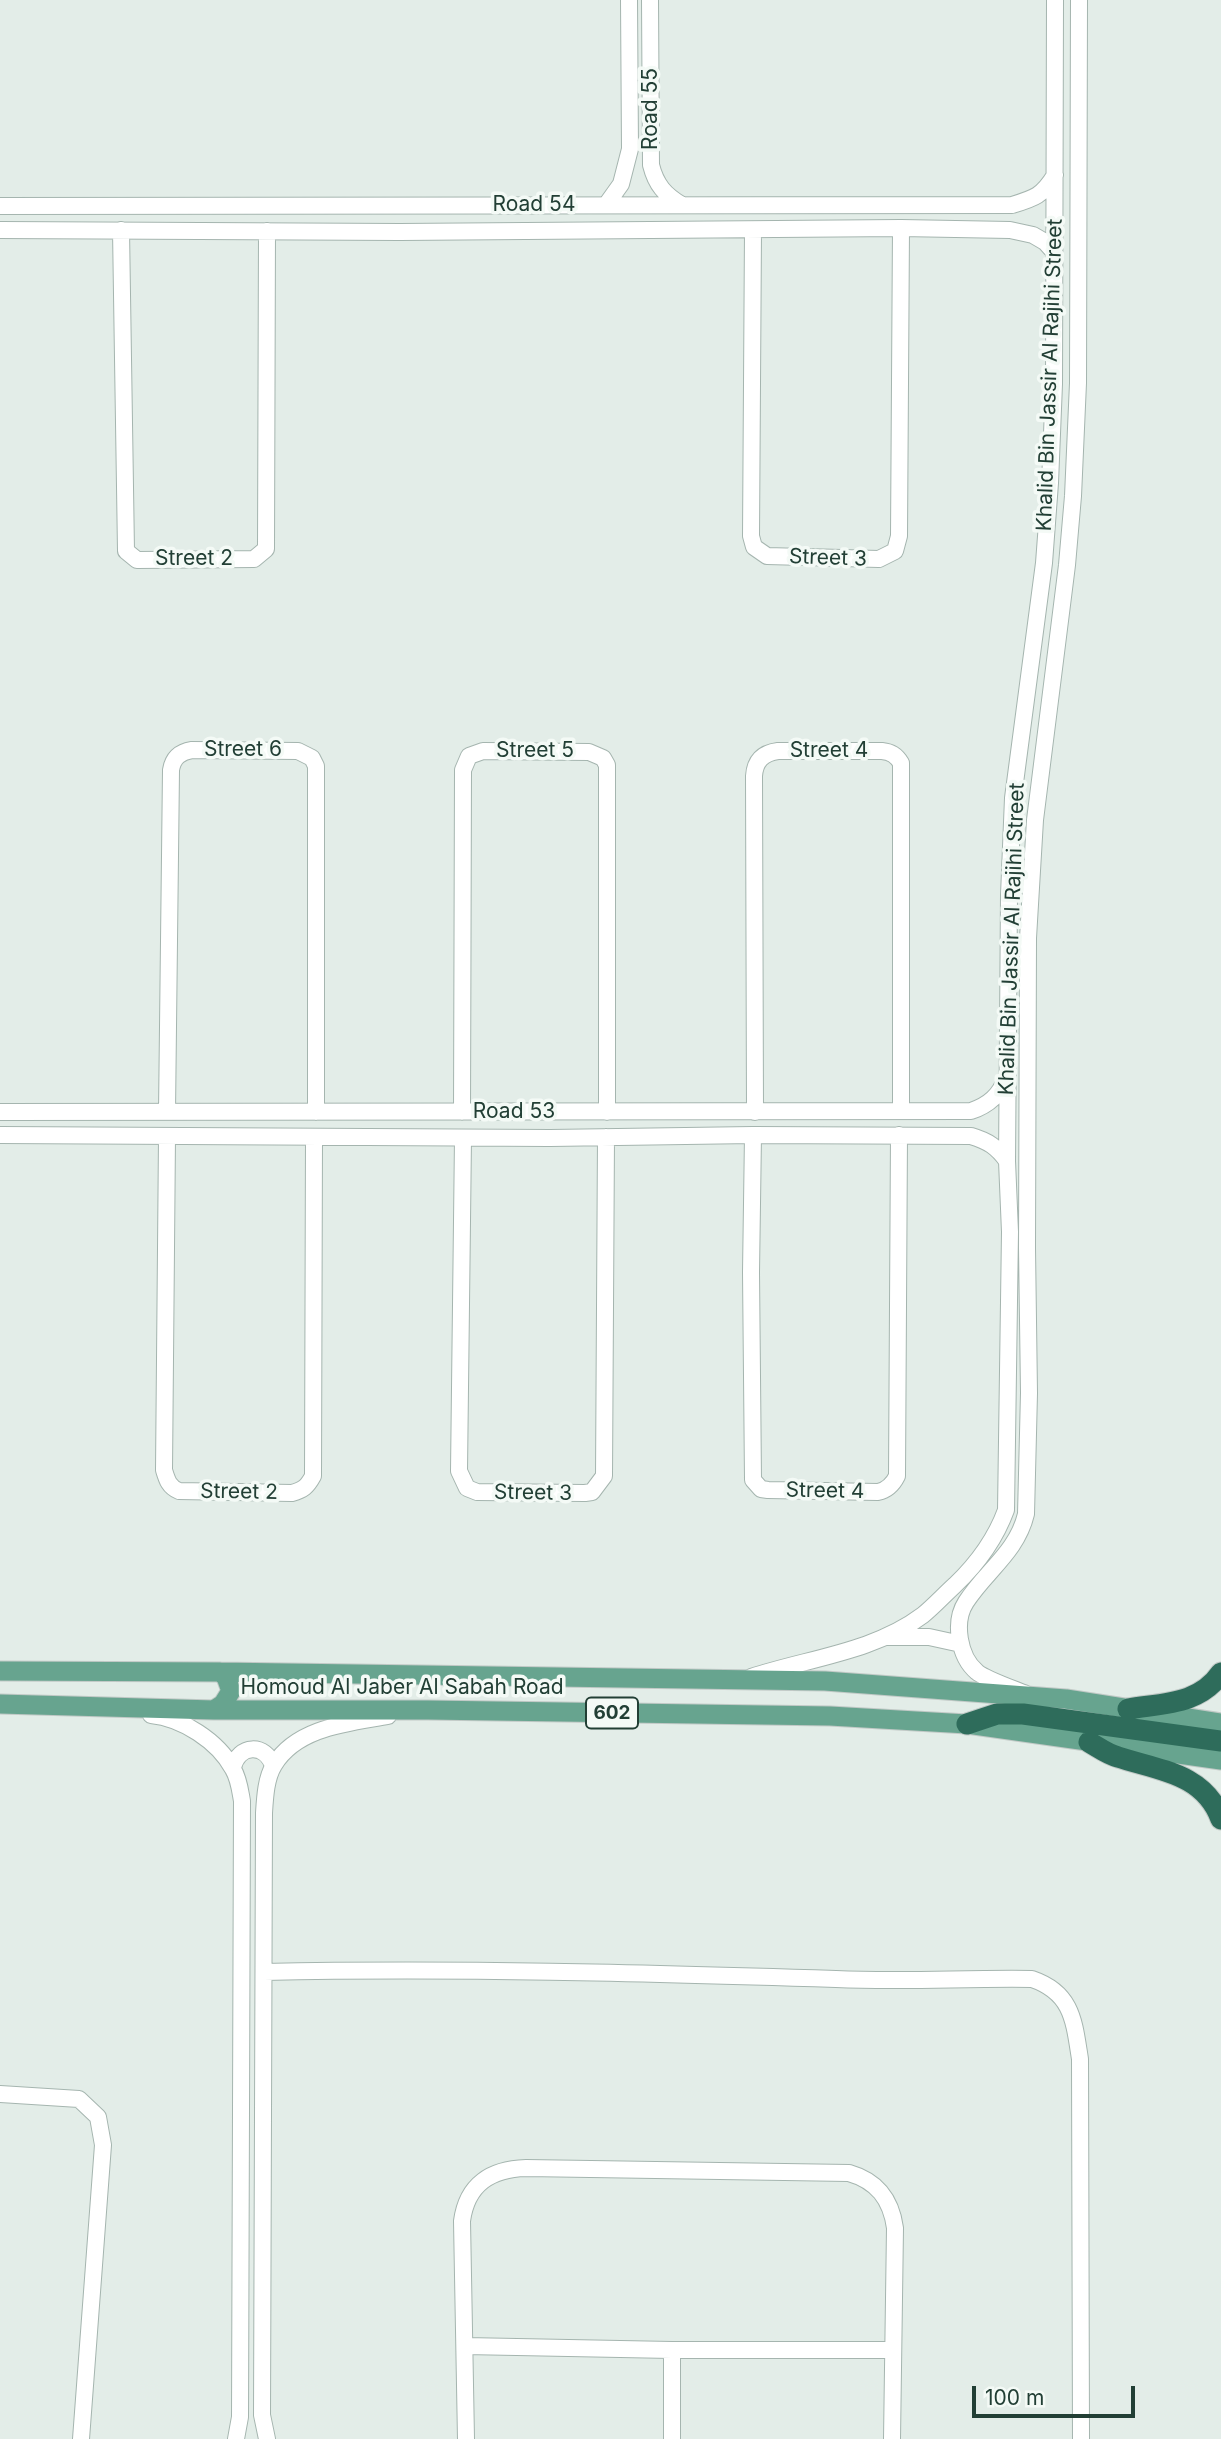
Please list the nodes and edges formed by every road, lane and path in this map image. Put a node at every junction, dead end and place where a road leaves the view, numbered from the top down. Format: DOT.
graph roads {
  1 [pos="629,0"];
  2 [pos="650,0"];
  3 [pos="1055,0"];
  4 [pos="1079,0"];
  5 [pos="630,149"];
  6 [pos="650,152"];
  7 [pos="1055,175"];
  8 [pos="606,205"];
  9 [pos="682,205"];
  10 [pos="996,205"];
  11 [pos="0,206"];
  12 [pos="178,206"];
  13 [pos="213,206"];
  14 [pos="901,228"];
  15 [pos="0,230"];
  16 [pos="121,230"];
  17 [pos="178,230"];
  18 [pos="212,230"];
  19 [pos="994,230"];
  20 [pos="267,231"];
  21 [pos="753,231"];
  22 [pos="1054,252"];
  23 [pos="1050,483"];
  24 [pos="1073,496"];
  25 [pos="1044,563"];
  26 [pos="1067,565"];
  27 [pos="1035,820"];
  28 [pos="1012,822"];
  29 [pos="1008,1072"];
  30 [pos="901,1111"];
  31 [pos="955,1111"];
  32 [pos="0,1112"];
  33 [pos="167,1112"];
  34 [pos="316,1112"];
  35 [pos="462,1112"];
  36 [pos="512,1112"];
  37 [pos="551,1112"];
  38 [pos="607,1112"];
  39 [pos="755,1112"];
  40 [pos="0,1135"];
  41 [pos="754,1135"];
  42 [pos="899,1135"];
  43 [pos="954,1135"];
  44 [pos="606,1136"];
  45 [pos="167,1137"];
  46 [pos="314,1138"];
  47 [pos="463,1138"];
  48 [pos="515,1138"];
  49 [pos="550,1139"];
  50 [pos="1007,1161"];
  51 [pos="1007,1415"];
  52 [pos="1028,1420"];
  53 [pos="884,1637"];
  54 [pos="961,1644"];
  55 [pos="0,1671"];
  56 [pos="220,1672"];
  57 [pos="1221,1673"];
  58 [pos="742,1679"];
  59 [pos="1030,1696"];
  60 [pos="0,1704"];
  61 [pos="20,1704"];
  62 [pos="1128,1709"];
  63 [pos="214,1710"];
  64 [pos="428,1710"];
  65 [pos="1221,1723"];
  66 [pos="967,1724"];
  67 [pos="1221,1741"];
  68 [pos="1088,1742"];
  69 [pos="1221,1760"];
  70 [pos="273,1766"];
  71 [pos="233,1768"];
  72 [pos="1221,1819"];
  73 [pos="264,1972"];
  74 [pos="0,2094"];
  75 [pos="465,2346"];
  76 [pos="672,2350"];
  77 [pos="893,2350"];
  78 [pos="80,2439"];
  79 [pos="236,2439"];
  80 [pos="267,2439"];
  81 [pos="466,2439"];
  82 [pos="672,2439"];
  83 [pos="892,2439"];
  84 [pos="1081,2439"];
  1 -- 5 [label="street, Road 55"];
  2 -- 6 [label="street, Road 55"];
  3 -- 7 [label="street, Khalid Bin Jassir Al Rajihi Street"];
  4 -- 24 [label="street, Khalid Bin Jassir Al Rajihi Street"];
  5 -- 6 [label="street"];
  5 -- 8 [label="street, Road 55"];
  6 -- 9 [label="street, Road 55"];
  7 -- 10 [label="street, Road 54"];
  7 -- 22 [label="street, Khalid Bin Jassir Al Rajihi Street"];
  8 -- 9 [label="street, Road 54"];
  8 -- 13 [label="street, Road 54"];
  9 -- 10 [label="street, Road 54"];
  10 -- 19 [label="street"];
  11 -- 12 [label="street, Road 54"];
  12 -- 13 [label="street, Road 54"];
  12 -- 17 [label="street"];
  13 -- 18 [label="street"];
  14 -- 19 [label="street, Road 54"];
  14 -- 21 [label="street, Road 54"];
  14 -- 21 [label="street, Street 3"];
  15 -- 16 [label="street, Road 54"];
  16 -- 17 [label="street, Road 54"];
  16 -- 20 [label="street, Street 2"];
  17 -- 18 [label="street, Road 54"];
  18 -- 20 [label="street, Road 54"];
  19 -- 22 [label="street, Road 54"];
  20 -- 21 [label="street, Road 54"];
  22 -- 23 [label="street, Khalid Bin Jassir Al Rajihi Street"];
  23 -- 24 [label="street"];
  23 -- 25 [label="street, Khalid Bin Jassir Al Rajihi Street"];
  24 -- 26 [label="street, Khalid Bin Jassir Al Rajihi Street"];
  25 -- 26 [label="street"];
  25 -- 28 [label="street, Khalid Bin Jassir Al Rajihi Street"];
  26 -- 27 [label="street, Khalid Bin Jassir Al Rajihi Street"];
  27 -- 28 [label="street"];
  27 -- 52 [label="street, Khalid Bin Jassir Al Rajihi Street"];
  28 -- 29 [label="street, Khalid Bin Jassir Al Rajihi Street"];
  29 -- 31 [label="street, Road 53"];
  29 -- 50 [label="street, Khalid Bin Jassir Al Rajihi Street"];
  30 -- 31 [label="street, Road 53"];
  30 -- 39 [label="street, Road 53"];
  30 -- 39 [label="street, Street 4"];
  31 -- 43 [label="street"];
  32 -- 33 [label="street, Road 53"];
  33 -- 34 [label="street, Road 53"];
  33 -- 34 [label="street, Street 6"];
  34 -- 35 [label="street, Road 53"];
  35 -- 36 [label="street, Road 53"];
  35 -- 38 [label="street, Street 5"];
  36 -- 37 [label="street, Road 53"];
  36 -- 48 [label="street"];
  37 -- 38 [label="street, Road 53"];
  37 -- 49 [label="street"];
  38 -- 39 [label="street, Road 53"];
  40 -- 45 [label="street, Road 53"];
  41 -- 42 [label="street, Road 53"];
  41 -- 42 [label="street, Street 4"];
  41 -- 44 [label="street, Road 53"];
  42 -- 43 [label="street, Road 53"];
  43 -- 50 [label="street, Road 53"];
  44 -- 47 [label="street, Street 3"];
  44 -- 49 [label="street, Road 53"];
  45 -- 46 [label="street, Road 53"];
  45 -- 46 [label="street, Street 2"];
  46 -- 47 [label="street, Road 53"];
  47 -- 48 [label="street, Road 53"];
  48 -- 49 [label="street, Road 53"];
  50 -- 51 [label="street, Khalid Bin Jassir Al Rajihi Street"];
  51 -- 52 [label="street"];
  51 -- 53 [label="street, Khalid Bin Jassir Al Rajihi Street"];
  52 -- 54 [label="street, Khalid Bin Jassir Al Rajihi Street"];
  53 -- 54 [label="street"];
  53 -- 58 [label="street, Khalid Bin Jassir Al Rajihi Street"];
  54 -- 59 [label="street"];
  55 -- 56 [label="main road, Homoud Al Jaber Al Sabah Road / 602"];
  56 -- 58 [label="main road, Homoud Al Jaber Al Sabah Road / 602"];
  56 -- 63 [label="main road"];
  57 -- 62 [label="highway"];
  58 -- 59 [label="main road, Homoud Al Jaber Al Sabah Road / 602"];
  59 -- 62 [label="main road, Homoud Al Jaber Al Sabah Road / 602"];
  60 -- 61 [label="main road, Homoud Al Jaber Al Sabah Road / 602"];
  61 -- 63 [label="main road, Homoud Al Jaber Al Sabah Road / 602"];
  61 -- 71 [label="street"];
  62 -- 65 [label="main road, Homoud Al Jaber Al Sabah Road / 602"];
  63 -- 64 [label="main road, Homoud Al Jaber Al Sabah Road / 602"];
  64 -- 66 [label="main road, Homoud Al Jaber Al Sabah Road / 602"];
  64 -- 70 [label="street"];
  66 -- 67 [label="highway"];
  66 -- 68 [label="main road, Homoud Al Jaber Al Sabah Road / 602"];
  68 -- 69 [label="main road, Homoud Al Jaber Al Sabah Road / 602"];
  68 -- 72 [label="highway"];
  70 -- 71 [label="street"];
  70 -- 73 [label="street"];
  71 -- 79 [label="street"];
  73 -- 80 [label="street"];
  73 -- 84 [label="street"];
  74 -- 78 [label="street"];
  75 -- 76 [label="street"];
  75 -- 77 [label="street"];
  75 -- 81 [label="street"];
  76 -- 77 [label="street"];
  76 -- 82 [label="street"];
  77 -- 83 [label="street"];
}
